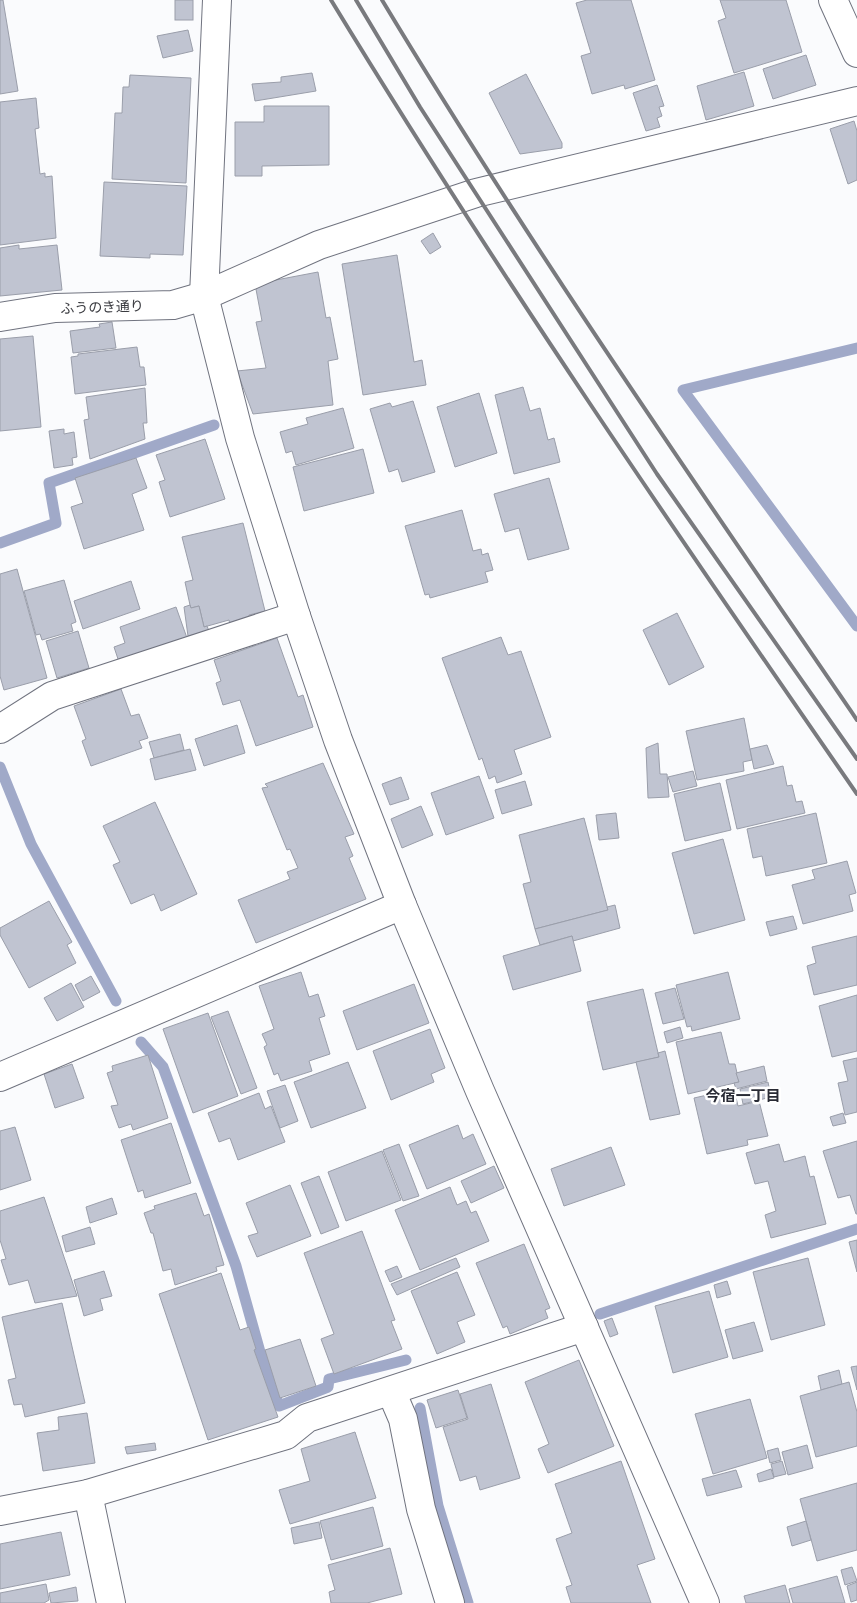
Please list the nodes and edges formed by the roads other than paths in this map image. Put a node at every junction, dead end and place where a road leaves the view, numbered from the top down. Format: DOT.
graph roads {
  1 [pos="217,0"];
  2 [pos="833,0"];
  3 [pos="857,52"];
  4 [pos="857,102"];
  5 [pos="204,296"];
  6 [pos="0,317"];
  7 [pos="296,616"];
  8 [pos="0,729"];
  9 [pos="402,904"];
  10 [pos="0,1077"];
  11 [pos="584,1327"];
  12 [pos="391,1391"];
  13 [pos="88,1494"];
  14 [pos="0,1512"];
  15 [pos="111,1603"];
  16 [pos="450,1603"];
  17 [pos="705,1603"];
  1 -- 5 [label="street"];
  2 -- 3 [label="street"];
  4 -- 5 [label="street, ふうのき通り"];
  5 -- 6 [label="street, ふうのき通り"];
  5 -- 7 [label="street"];
  7 -- 8 [label="street"];
  7 -- 9 [label="street"];
  9 -- 10 [label="street"];
  9 -- 11 [label="street"];
  11 -- 12 [label="street"];
  11 -- 17 [label="street"];
  12 -- 13 [label="street"];
  12 -- 16 [label="street"];
  13 -- 14 [label="street"];
  13 -- 15 [label="street"];
}
